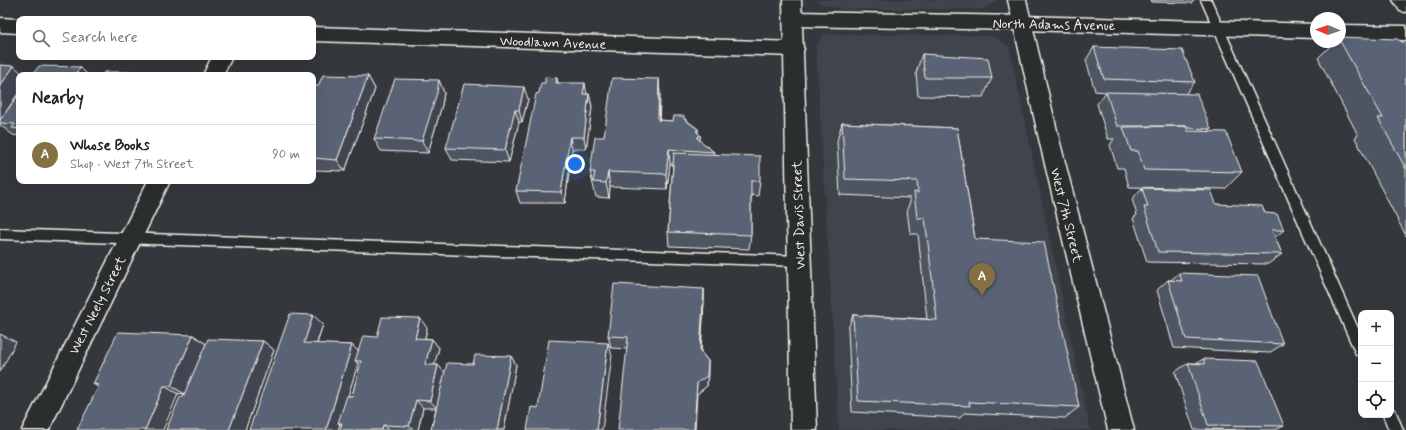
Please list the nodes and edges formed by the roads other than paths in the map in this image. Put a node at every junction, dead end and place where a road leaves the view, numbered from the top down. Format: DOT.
graph roads {
  1 [pos="1017,0"];
  2 [pos="1206,0"];
  3 [pos="1402,0"];
  4 [pos="1406,6"];
  5 [pos="792,10"];
  6 [pos="1023,23"];
  7 [pos="0,25"];
  8 [pos="16,26"];
  9 [pos="1218,28"];
  10 [pos="1310,31"];
  11 [pos="1346,32"];
  12 [pos="1406,33"];
  13 [pos="316,34"];
  14 [pos="794,49"];
  15 [pos="220,60"];
  16 [pos="214,72"];
  17 [pos="158,184"];
  18 [pos="0,234"];
  19 [pos="130,239"];
  20 [pos="799,261"];
  21 [pos="1359,346"];
  22 [pos="1391,418"];
  23 [pos="35,430"];
  24 [pos="804,430"];
  25 [pos="1121,430"];
  26 [pos="1396,430"];
  1 -- 6 [label="street, West 7th Street"];
  2 -- 9 [label="lane"];
  3 -- 4 [label="street"];
  5 -- 6 [label="street, North Adams Avenue"];
  5 -- 14 [label="street, West Davis Street"];
  6 -- 9 [label="street, North Adams Avenue"];
  6 -- 25 [label="street, West 7th Street"];
  7 -- 8 [label="street"];
  9 -- 10 [label="street, North Adams Avenue"];
  9 -- 21 [label="lane"];
  11 -- 12 [label="street"];
  13 -- 14 [label="street, Woodlawn Avenue"];
  14 -- 20 [label="street, West Davis Street"];
  15 -- 16 [label="street"];
  17 -- 19 [label="street, West Neely Street"];
  18 -- 19 [label="lane"];
  19 -- 20 [label="lane"];
  19 -- 23 [label="street, West Neely Street"];
  20 -- 24 [label="street, West Davis Street"];
  22 -- 26 [label="lane"];
}
